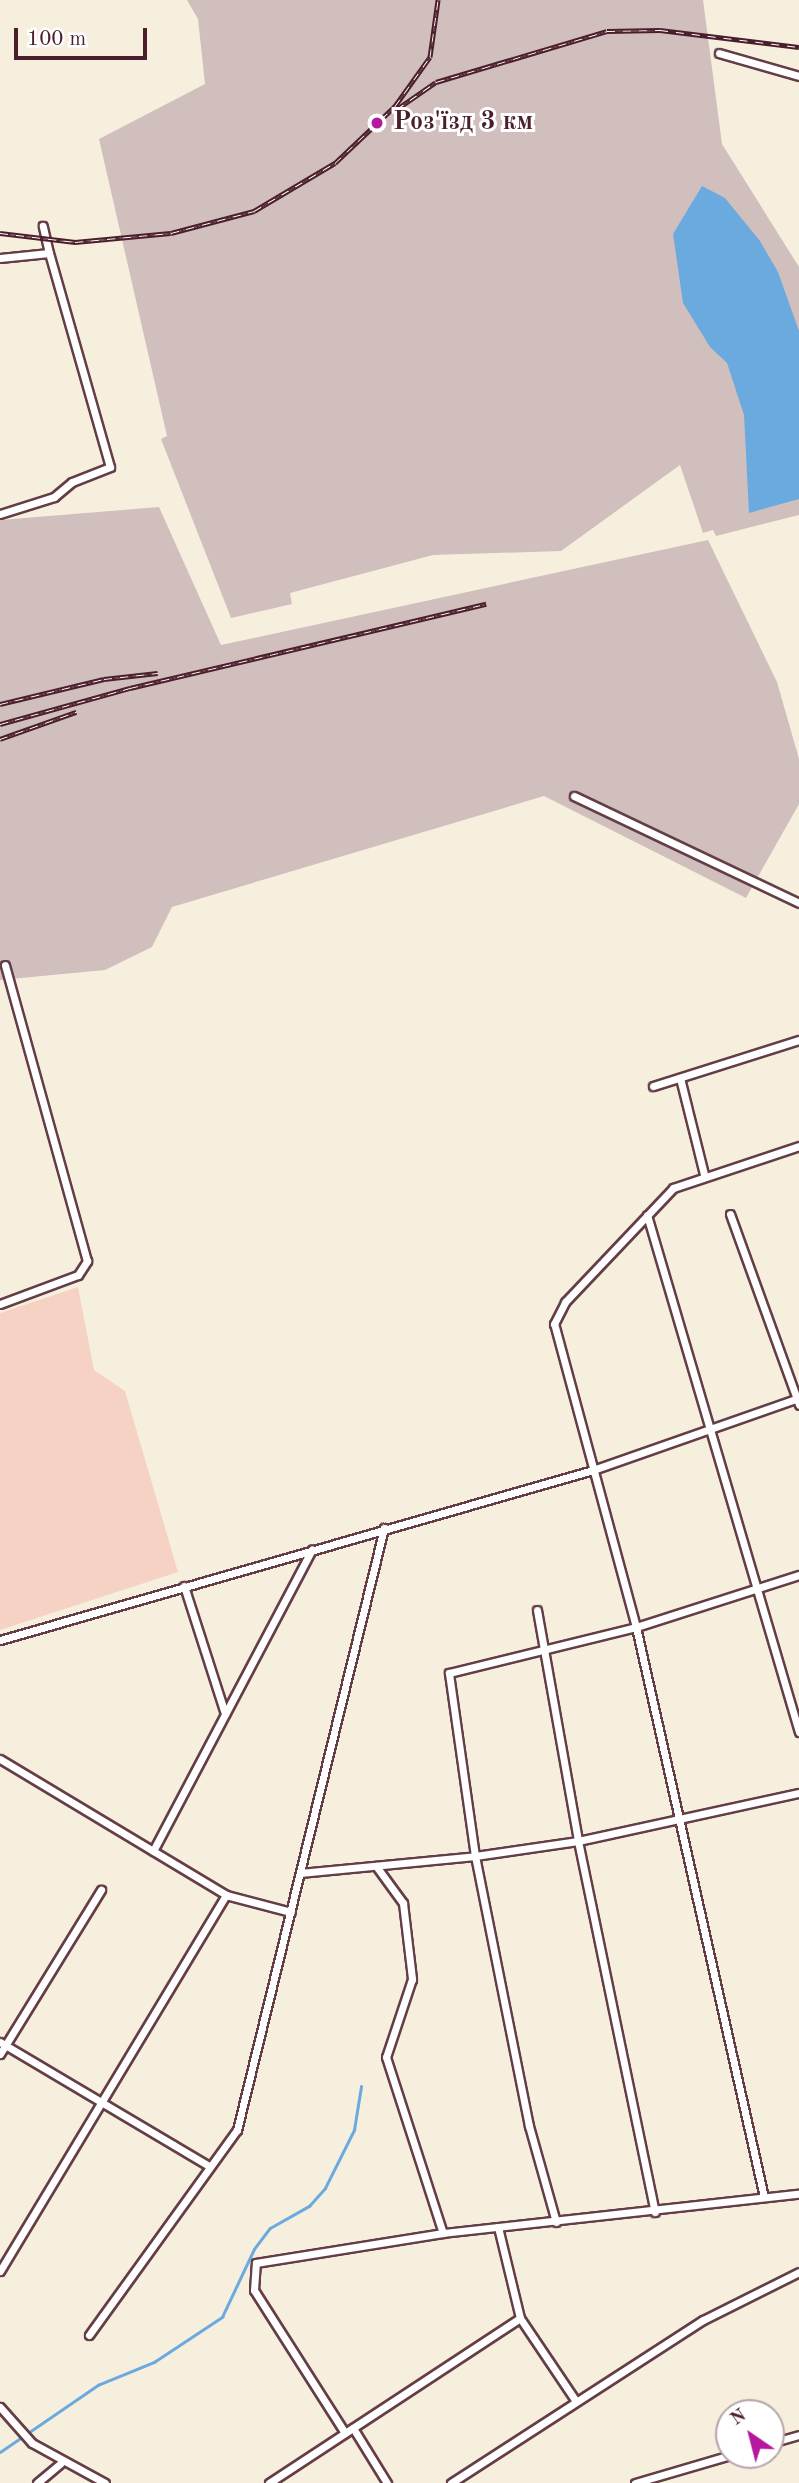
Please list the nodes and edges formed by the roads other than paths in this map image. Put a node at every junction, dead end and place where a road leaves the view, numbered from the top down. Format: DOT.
graph roads {
  1 [pos="719,53"];
  2 [pos="799,76"];
  3 [pos="43,226"];
  4 [pos="49,253"];
  5 [pos="0,258"];
  6 [pos="0,514"];
  7 [pos="574,796"];
  8 [pos="799,903"];
  9 [pos="5,965"];
  10 [pos="799,1041"];
  11 [pos="680,1078"];
  12 [pos="653,1086"];
  13 [pos="799,1146"];
  14 [pos="704,1174"];
  15 [pos="730,1214"];
  16 [pos="647,1215"];
  17 [pos="0,1304"];
  18 [pos="798,1401"];
  19 [pos="707,1429"];
  20 [pos="593,1470"];
  21 [pos="384,1528"];
  22 [pos="312,1549"];
  23 [pos="799,1575"];
  24 [pos="184,1586"];
  25 [pos="754,1588"];
  26 [pos="537,1610"];
  27 [pos="636,1627"];
  28 [pos="0,1640"];
  29 [pos="544,1649"];
  30 [pos="225,1714"];
  31 [pos="799,1732"];
  32 [pos="0,1759"];
  33 [pos="799,1793"];
  34 [pos="680,1820"];
  35 [pos="578,1840"];
  36 [pos="153,1851"];
  37 [pos="475,1856"];
  38 [pos="376,1866"];
  39 [pos="300,1873"];
  40 [pos="101,1890"];
  41 [pos="226,1895"];
  42 [pos="290,1912"];
  43 [pos="3,2044"];
  44 [pos="0,2054"];
  45 [pos="102,2106"];
  46 [pos="209,2166"];
  47 [pos="799,2194"];
  48 [pos="764,2197"];
  49 [pos="655,2212"];
  50 [pos="556,2222"];
  51 [pos="498,2227"];
  52 [pos="443,2233"];
  53 [pos="0,2271"];
  54 [pos="799,2272"];
  55 [pos="520,2318"];
  56 [pos="89,2335"];
  57 [pos="575,2400"];
  58 [pos="0,2407"];
  59 [pos="353,2428"];
  60 [pos="345,2432"];
  61 [pos="715,2460"];
  62 [pos="61,2463"];
  63 [pos="37,2483"];
  64 [pos="105,2483"];
  65 [pos="270,2483"];
  66 [pos="387,2483"];
  67 [pos="451,2483"];
  68 [pos="635,2483"];
  1 -- 2 [label="street"];
  3 -- 4 [label="street"];
  4 -- 5 [label="street"];
  4 -- 6 [label="street"];
  7 -- 8 [label="street"];
  9 -- 17 [label="street"];
  10 -- 11 [label="street"];
  11 -- 12 [label="street"];
  11 -- 14 [label="street"];
  13 -- 14 [label="street"];
  14 -- 16 [label="street"];
  15 -- 18 [label="street"];
  16 -- 19 [label="street"];
  16 -- 20 [label="street"];
  18 -- 19 [label="street"];
  19 -- 20 [label="street"];
  19 -- 25 [label="street"];
  20 -- 21 [label="street"];
  20 -- 27 [label="street"];
  21 -- 22 [label="street"];
  21 -- 39 [label="street"];
  22 -- 24 [label="street"];
  22 -- 30 [label="street"];
  23 -- 25 [label="street"];
  24 -- 28 [label="street"];
  24 -- 30 [label="street"];
  25 -- 27 [label="street"];
  25 -- 31 [label="street"];
  26 -- 29 [label="street"];
  27 -- 29 [label="street"];
  27 -- 34 [label="street"];
  29 -- 35 [label="street"];
  29 -- 37 [label="street"];
  30 -- 36 [label="street"];
  32 -- 36 [label="street"];
  33 -- 34 [label="street"];
  34 -- 35 [label="street"];
  34 -- 48 [label="street"];
  35 -- 37 [label="street"];
  35 -- 49 [label="street"];
  36 -- 41 [label="street"];
  37 -- 38 [label="street"];
  37 -- 50 [label="street"];
  38 -- 39 [label="street"];
  38 -- 52 [label="street"];
  39 -- 42 [label="street"];
  40 -- 43 [label="street"];
  41 -- 42 [label="street"];
  41 -- 45 [label="street"];
  42 -- 46 [label="street"];
  43 -- 44 [label="street"];
  43 -- 45 [label="street"];
  45 -- 46 [label="street"];
  45 -- 53 [label="street"];
  46 -- 56 [label="street"];
  47 -- 48 [label="street"];
  48 -- 49 [label="street"];
  49 -- 50 [label="street"];
  50 -- 51 [label="street"];
  51 -- 52 [label="street"];
  51 -- 55 [label="street"];
  52 -- 60 [label="street"];
  54 -- 57 [label="street"];
  55 -- 57 [label="street"];
  55 -- 59 [label="street"];
  57 -- 67 [label="street"];
  58 -- 62 [label="street"];
  59 -- 60 [label="street"];
  59 -- 66 [label="street"];
  60 -- 65 [label="street"];
  61 -- 68 [label="street"];
  62 -- 63 [label="street"];
  62 -- 64 [label="street"];
}
